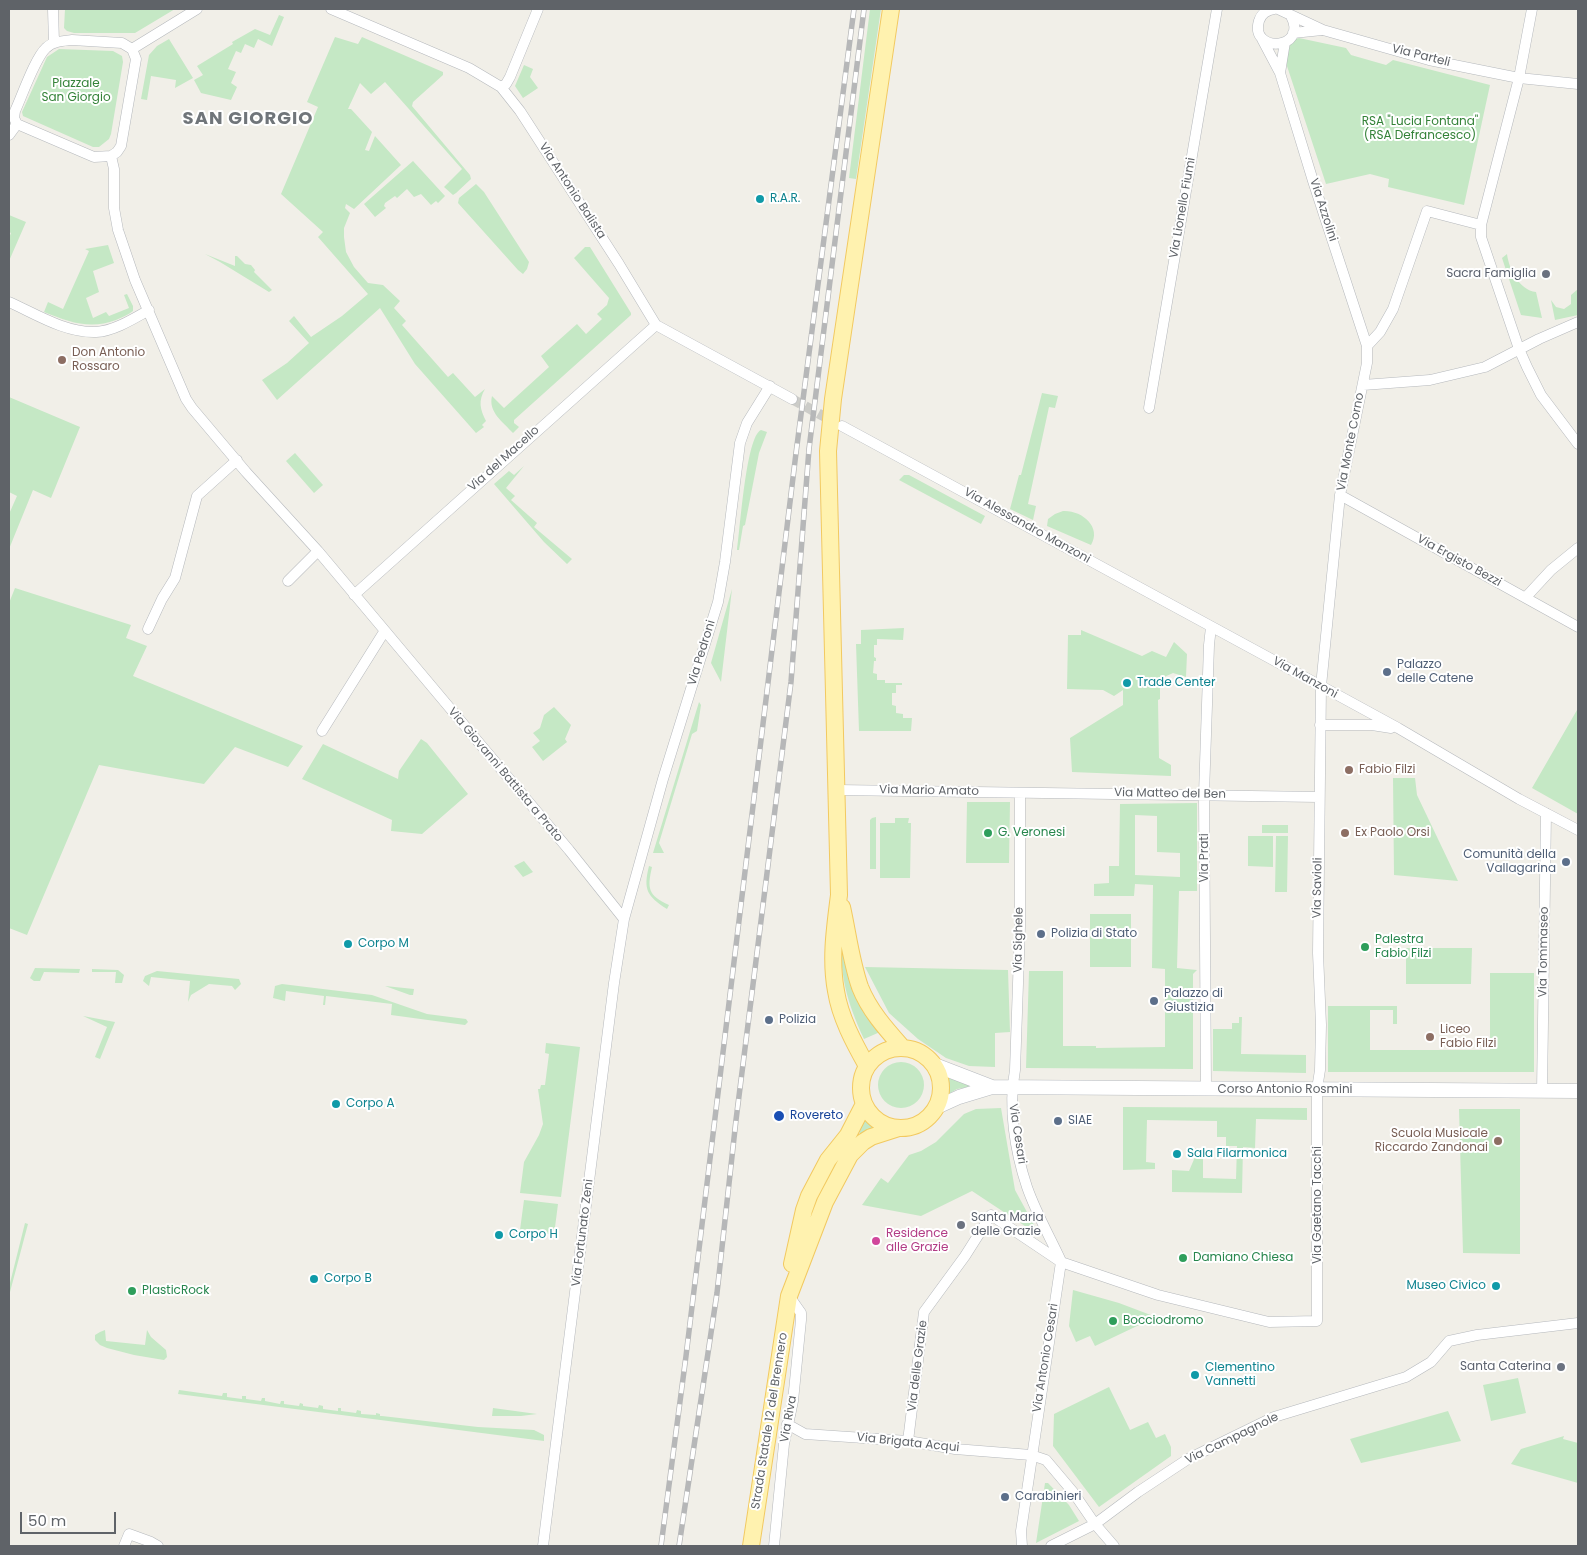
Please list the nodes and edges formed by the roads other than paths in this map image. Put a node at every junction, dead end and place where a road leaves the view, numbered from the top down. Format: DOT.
graph roads {
  1 [pos="53,9"];
  2 [pos="197,9"];
  3 [pos="331,9"];
  4 [pos="538,9"];
  5 [pos="891,9"];
  6 [pos="1217,9"];
  7 [pos="1257,9"];
  8 [pos="1274,9"];
  9 [pos="1278,9"];
  10 [pos="1532,9"];
  11 [pos="1291,16"];
  12 [pos="1258,22"];
  13 [pos="1323,30"];
  14 [pos="1293,33"];
  15 [pos="1262,38"];
  16 [pos="1285,42"];
  17 [pos="54,43"];
  18 [pos="132,50"];
  19 [pos="1280,74"];
  20 [pos="1519,78"];
  21 [pos="1578,84"];
  22 [pos="501,87"];
  23 [pos="17,124"];
  24 [pos="9,135"];
  25 [pos="111,156"];
  26 [pos="1481,224"];
  27 [pos="9,302"];
  28 [pos="149,310"];
  29 [pos="1578,322"];
  30 [pos="656,325"];
  31 [pos="1367,346"];
  32 [pos="1519,349"];
  33 [pos="1363,385"];
  34 [pos="770,386"];
  35 [pos="792,399"];
  36 [pos="1149,408"];
  37 [pos="842,426"];
  38 [pos="1578,444"];
  39 [pos="236,460"];
  40 [pos="1340,495"];
  41 [pos="1578,548"];
  42 [pos="318,552"];
  43 [pos="288,582"];
  44 [pos="354,595"];
  45 [pos="1526,597"];
  46 [pos="1211,627"];
  47 [pos="1578,627"];
  48 [pos="148,630"];
  49 [pos="384,632"];
  50 [pos="1321,686"];
  51 [pos="1320,725"];
  52 [pos="1398,728"];
  53 [pos="322,732"];
  54 [pos="838,790"];
  55 [pos="1020,793"];
  56 [pos="1204,794"];
  57 [pos="1319,797"];
  58 [pos="1546,814"];
  59 [pos="1578,830"];
  60 [pos="839,895"];
  61 [pos="624,919"];
  62 [pos="902,1047"];
  63 [pos="935,1065"];
  64 [pos="867,1066"];
  65 [pos="992,1087"];
  66 [pos="1012,1087"];
  67 [pos="1206,1089"];
  68 [pos="1317,1089"];
  69 [pos="1542,1091"];
  70 [pos="1578,1091"];
  71 [pos="864,1104"];
  72 [pos="937,1107"];
  73 [pos="899,1128"];
  74 [pos="1061,1262"];
  75 [pos="788,1296"];
  76 [pos="1578,1323"];
  77 [pos="787,1424"];
  78 [pos="908,1441"];
  79 [pos="1031,1454"];
  80 [pos="1095,1524"];
  81 [pos="124,1546"];
  82 [pos="158,1546"];
  83 [pos="543,1546"];
  84 [pos="751,1546"];
  85 [pos="774,1546"];
  86 [pos="1022,1546"];
  87 [pos="1051,1546"];
  88 [pos="1114,1546"];
  1 -- 17 [label="street"];
  2 -- 18 [label="street"];
  3 -- 22 [label="street, Via Antonio Balista"];
  4 -- 22 [label="street"];
  5 -- 54 [label="main road"];
  6 -- 36 [label="street, Via Lionello Fiumi"];
  7 -- 12 [label="street"];
  8 -- 12 [label="street"];
  9 -- 11 [label="street, Via Parteli"];
  10 -- 20 [label="street"];
  11 -- 13 [label="street, Via Parteli"];
  11 -- 14 [label="street"];
  12 -- 15 [label="street"];
  13 -- 14 [label="street, Via Parteli"];
  13 -- 20 [label="street, Via Parteli"];
  14 -- 16 [label="street"];
  15 -- 16 [label="street"];
  15 -- 19 [label="street, Via Azzolini"];
  16 -- 19 [label="street, Via Azzolini"];
  17 -- 18 [label="street"];
  17 -- 23 [label="street"];
  18 -- 25 [label="street"];
  19 -- 31 [label="street, Via Azzolini"];
  20 -- 21 [label="street, Via Parteli"];
  20 -- 26 [label="street"];
  22 -- 30 [label="street, Via Antonio Balista"];
  23 -- 24 [label="street"];
  23 -- 25 [label="street"];
  25 -- 28 [label="street, Via Giovanni Battista a Prato"];
  26 -- 31 [label="street"];
  26 -- 32 [label="street"];
  27 -- 28 [label="street"];
  28 -- 39 [label="street, Via Giovanni Battista a Prato"];
  29 -- 32 [label="street"];
  30 -- 34 [label="street"];
  30 -- 44 [label="street, Via del Macello"];
  31 -- 33 [label="street, Via Monte Corno"];
  32 -- 33 [label="street"];
  32 -- 38 [label="street"];
  33 -- 40 [label="street, Via Monte Corno"];
  34 -- 35 [label="street"];
  34 -- 61 [label="street, Via Pedroni"];
  37 -- 46 [label="street, Via Alessandro Manzoni"];
  39 -- 42 [label="street, Via Giovanni Battista a Prato"];
  39 -- 48 [label="street"];
  40 -- 45 [label="street, Via Ergisto Bezzi"];
  40 -- 50 [label="street, Via Monte Corno"];
  41 -- 45 [label="street"];
  42 -- 43 [label="street"];
  42 -- 44 [label="street, Via Giovanni Battista a Prato"];
  44 -- 49 [label="street, Via Giovanni Battista a Prato"];
  45 -- 47 [label="street, Via Ergisto Bezzi"];
  46 -- 50 [label="street, Via Manzoni"];
  46 -- 56 [label="street, Via Prati"];
  49 -- 53 [label="street"];
  49 -- 61 [label="street, Via Giovanni Battista a Prato"];
  50 -- 51 [label="street, Via Savioli"];
  50 -- 52 [label="street, Via Manzoni"];
  51 -- 52 [label="street, Via Manzoni"];
  51 -- 57 [label="street, Via Savioli"];
  52 -- 58 [label="street, Via Manzoni"];
  54 -- 55 [label="street, Via Mario Amato"];
  54 -- 60 [label="main road"];
  55 -- 56 [label="street, Via Matteo del Ben"];
  55 -- 66 [label="street, Via Sighele"];
  56 -- 57 [label="street, Via Matteo del Ben"];
  56 -- 67 [label="street, Via Prati"];
  57 -- 68 [label="street, Via Savioli"];
  58 -- 59 [label="street, Via Manzoni"];
  58 -- 69 [label="street, Via Tommaseo"];
  60 -- 62 [label="main road"];
  60 -- 64 [label="main road"];
  61 -- 83 [label="street, Via Fortunato Zeni"];
  62 -- 63 [label="main road"];
  62 -- 64 [label="main road"];
  63 -- 65 [label="main road"];
  63 -- 72 [label="main road"];
  64 -- 71 [label="main road"];
  65 -- 66 [label="main road, Corso Antonio Rosmini"];
  65 -- 72 [label="main road"];
  66 -- 67 [label="main road, Corso Antonio Rosmini"];
  66 -- 74 [label="street, Via Cesari"];
  67 -- 68 [label="main road, Corso Antonio Rosmini"];
  68 -- 69 [label="main road, Corso Antonio Rosmini"];
  68 -- 74 [label="street, Via Gaetano Tacchi"];
  69 -- 70 [label="main road, Corso Antonio Rosmini"];
  71 -- 73 [label="main road"];
  71 -- 75 [label="main road, Strada Statale 12 del Brennero"];
  72 -- 73 [label="main road"];
  73 -- 75 [label="main road, Strada Statale 12 del Brennero"];
  74 -- 78 [label="street, Via delle Grazie"];
  74 -- 79 [label="street, Via Antonio Cesari"];
  75 -- 77 [label="street, Via Riva"];
  75 -- 84 [label="main road, Strada Statale 12 del Brennero"];
  76 -- 80 [label="street, Via Campagnole"];
  77 -- 78 [label="street, Via Brigata Acqui"];
  77 -- 85 [label="street, Via Riva"];
  78 -- 79 [label="street, Via Brigata Acqui"];
  79 -- 80 [label="street"];
  79 -- 86 [label="street, Via Antonio Cesari"];
  80 -- 87 [label="street, Via Campagnole"];
  80 -- 88 [label="street"];
  81 -- 82 [label="street"];
}
